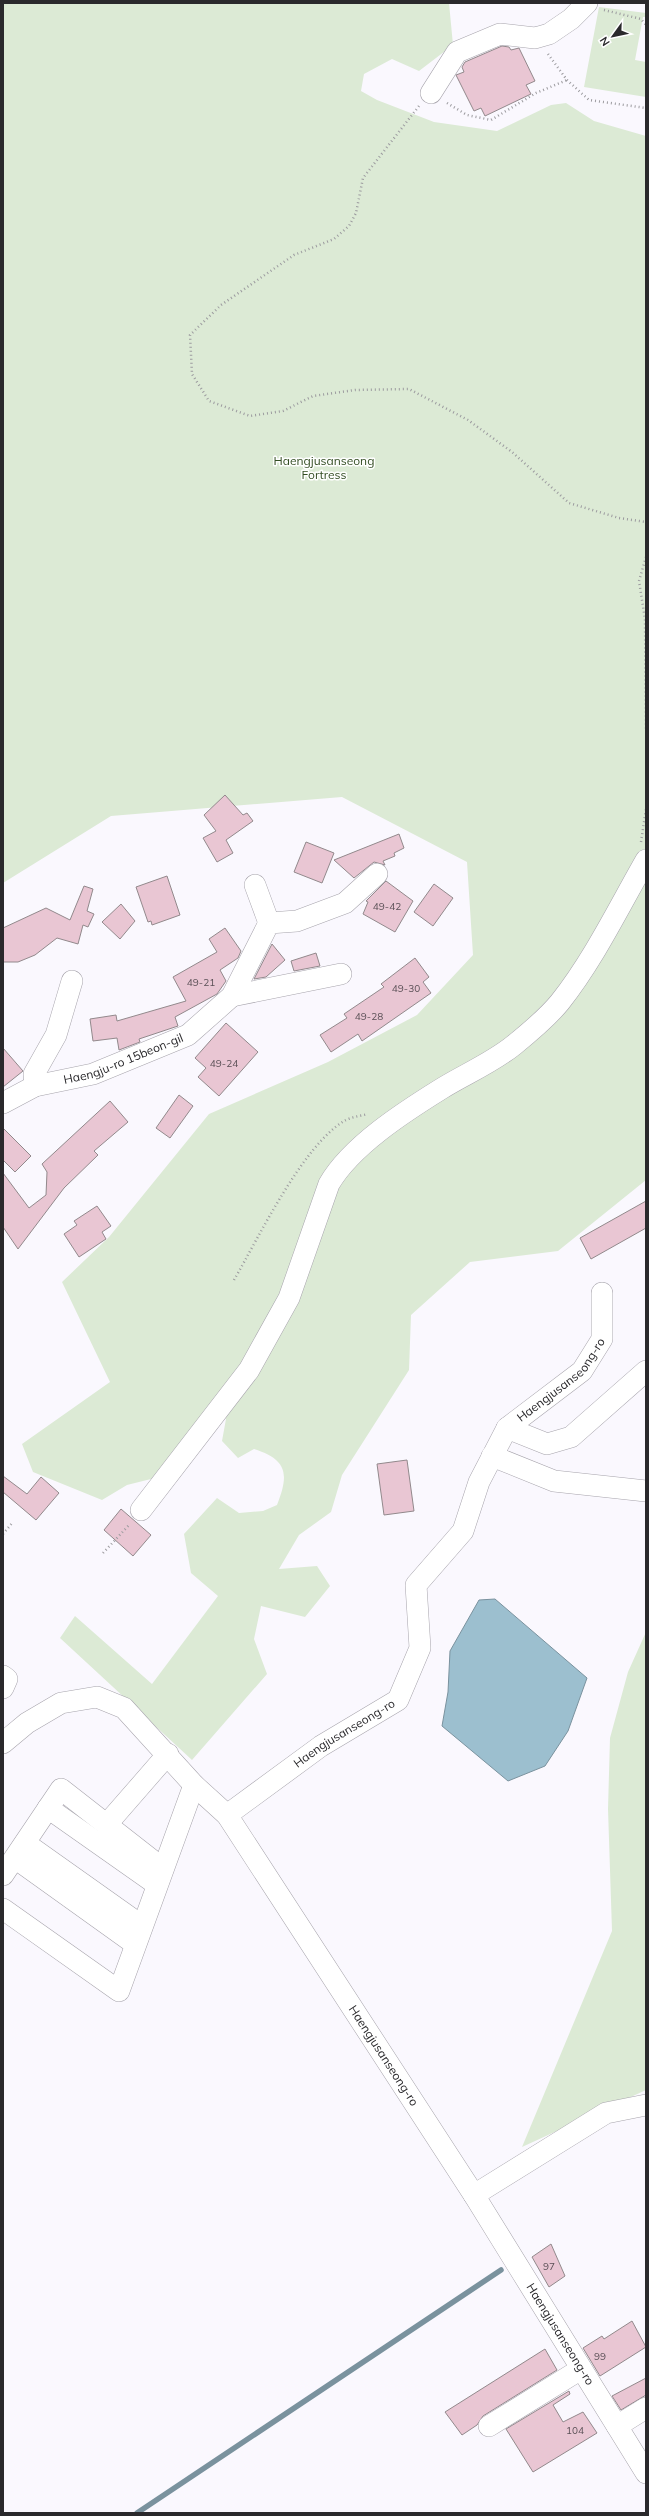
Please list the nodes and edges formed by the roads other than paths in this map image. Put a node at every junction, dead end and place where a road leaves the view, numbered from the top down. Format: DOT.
graph roads {
  1 [pos="592,6"];
  2 [pos="431,93"];
  3 [pos="646,860"];
  4 [pos="377,874"];
  5 [pos="255,885"];
  6 [pos="269,923"];
  7 [pos="341,974"];
  8 [pos="72,981"];
  9 [pos="232,996"];
  10 [pos="35,1086"];
  11 [pos="3,1103"];
  12 [pos="602,1293"];
  13 [pos="646,1371"];
  14 [pos="507,1428"];
  15 [pos="492,1456"];
  16 [pos="646,1491"];
  17 [pos="141,1510"];
  18 [pos="3,1676"];
  19 [pos="3,1688"];
  20 [pos="3,1743"];
  21 [pos="168,1754"];
  22 [pos="194,1785"];
  23 [pos="48,1808"];
  24 [pos="227,1815"];
  25 [pos="107,1824"];
  26 [pos="14,1858"];
  27 [pos="159,1876"];
  28 [pos="3,1909"];
  29 [pos="138,1935"];
  30 [pos="646,2105"];
  31 [pos="474,2195"];
  32 [pos="581,2369"];
  33 [pos="646,2408"];
  34 [pos="489,2426"];
  35 [pos="617,2426"];
  36 [pos="646,2474"];
  1 -- 2 [label="street"];
  3 -- 17 [label="street"];
  4 -- 6 [label="street"];
  5 -- 6 [label="street"];
  6 -- 9 [label="street, Haengju-ro 15beon-gil"];
  7 -- 9 [label="street"];
  8 -- 10 [label="street"];
  9 -- 10 [label="street, Haengju-ro 15beon-gil"];
  10 -- 11 [label="street, Haengju-ro 15beon-gil"];
  12 -- 14 [label="street, Haengjusanseong-ro"];
  13 -- 14 [label="street"];
  14 -- 15 [label="street, Haengjusanseong-ro"];
  15 -- 16 [label="street"];
  15 -- 24 [label="street, Haengjusanseong-ro"];
  18 -- 19 [label="street"];
  20 -- 21 [label="street, Haengjusanseong-ro"];
  21 -- 22 [label="street, Haengjusanseong-ro"];
  21 -- 25 [label="street"];
  22 -- 24 [label="street, Haengjusanseong-ro"];
  22 -- 27 [label="street"];
  23 -- 25 [label="street"];
  23 -- 26 [label="street"];
  23 -- 27 [label="street"];
  24 -- 31 [label="street, Haengjusanseong-ro"];
  25 -- 27 [label="street"];
  26 -- 29 [label="street"];
  27 -- 29 [label="street"];
  28 -- 29 [label="street"];
  30 -- 31 [label="street"];
  31 -- 32 [label="street, Haengjusanseong-ro"];
  32 -- 34 [label="street"];
  32 -- 35 [label="street, Haengjusanseong-ro"];
  33 -- 35 [label="street"];
  35 -- 36 [label="street, Haengjusanseong-ro"];
}
